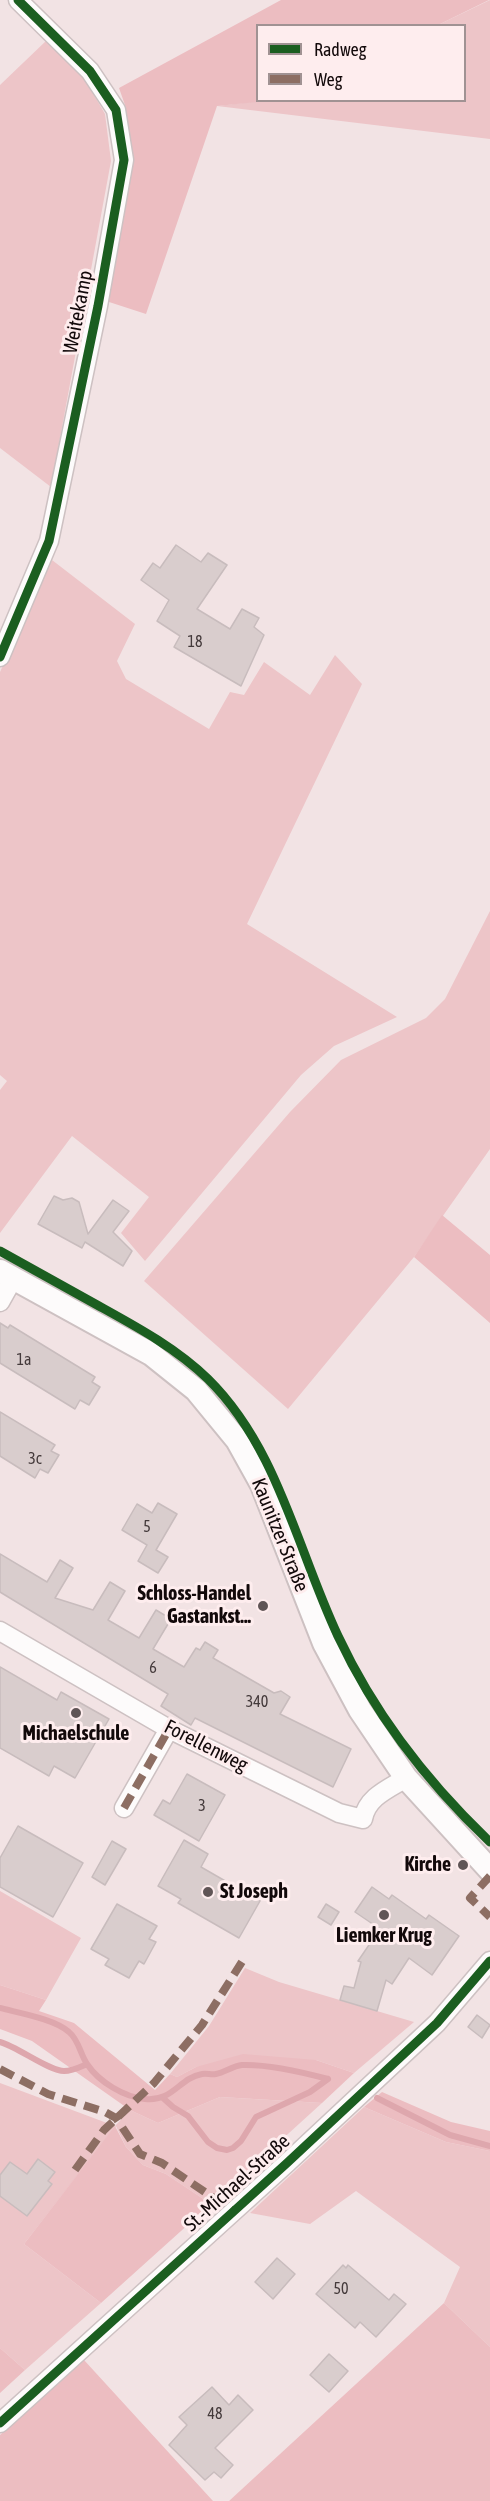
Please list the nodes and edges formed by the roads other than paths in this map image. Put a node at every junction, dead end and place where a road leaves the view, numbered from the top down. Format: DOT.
graph roads {
  1 [pos="18,0"];
  2 [pos="0,657"];
  3 [pos="7,1274"];
  4 [pos="0,1302"];
  5 [pos="0,1631"];
  6 [pos="169,1729"];
  7 [pos="406,1778"];
  8 [pos="124,1808"];
  9 [pos="490,1870"];
  10 [pos="490,1960"];
  11 [pos="0,2423"];
  1 -- 2 [label="street, Weitekamp"];
  3 -- 4 [label="street"];
  3 -- 7 [label="street, Kaunitzer Straße"];
  5 -- 6 [label="street, Forellenweg"];
  6 -- 7 [label="street, Forellenweg"];
  6 -- 8 [label="street"];
  7 -- 9 [label="street, Kaunitzer Straße"];
  10 -- 11 [label="street, St.-Michael-Straße"];
}
